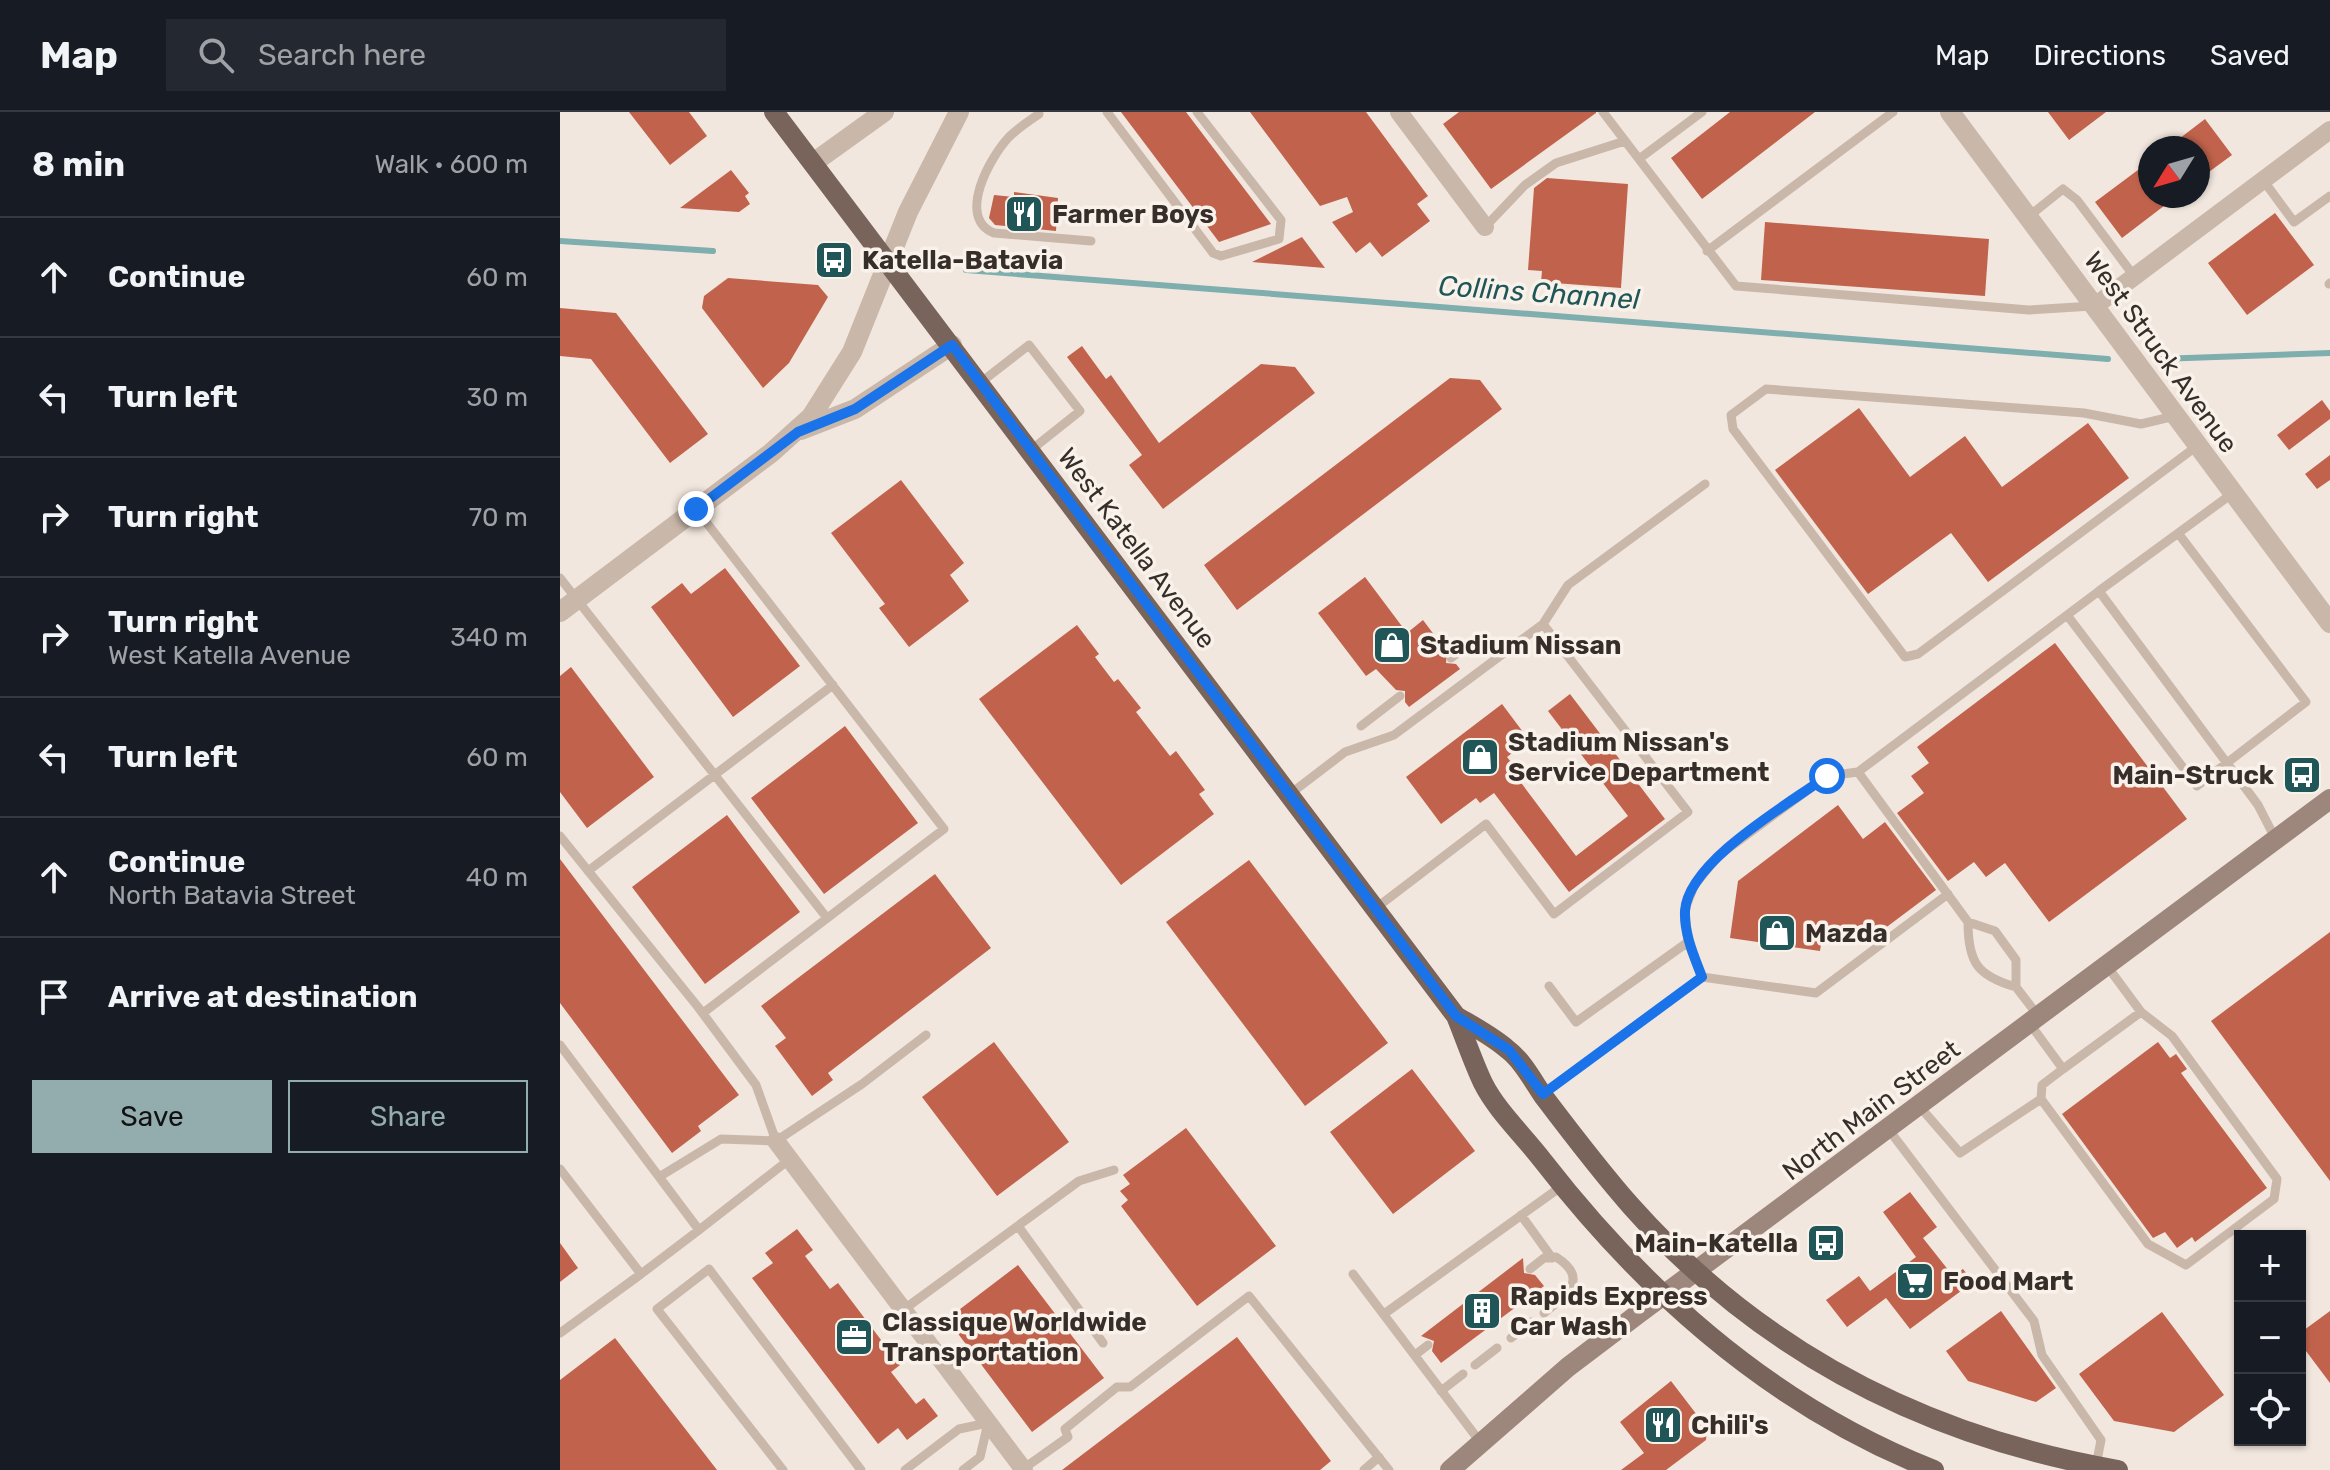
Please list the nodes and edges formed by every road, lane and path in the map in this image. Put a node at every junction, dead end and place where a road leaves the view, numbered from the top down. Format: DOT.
graph roads {
  1 [pos="774,112"];
  2 [pos="884,112"];
  3 [pos="959,112"];
  4 [pos="1107,112"];
  5 [pos="1197,112"];
  6 [pos="1603,112"];
  7 [pos="1702,112"];
  8 [pos="1893,112"];
  9 [pos="1950,112"];
  10 [pos="1039,114"];
  11 [pos="1406,114"];
  12 [pos="2330,130"];
  13 [pos="1625,141"];
  14 [pos="1639,159"];
  15 [pos="813,163"];
  16 [pos="2263,180"];
  17 [pos="2330,196"];
  18 [pos="2028,217"];
  19 [pos="1485,227"];
  20 [pos="1091,241"];
  21 [pos="1707,251"];
  22 [pos="888,261"];
  23 [pos="2134,276"];
  24 [pos="2095,306"];
  25 [pos="952,345"];
  26 [pos="980,383"];
  27 [pos="2175,416"];
  28 [pos="798,432"];
  29 [pos="2197,446"];
  30 [pos="1031,450"];
  31 [pos="1705,484"];
  32 [pos="2233,493"];
  33 [pos="696,509"];
  34 [pos="2178,533"];
  35 [pos="560,578"];
  36 [pos="2099,591"];
  37 [pos="568,606"];
  38 [pos="2067,615"];
  39 [pos="2330,623"];
  40 [pos="1543,624"];
  41 [pos="833,685"];
  42 [pos="1400,696"];
  43 [pos="1361,726"];
  44 [pos="2227,763"];
  45 [pos="1858,772"];
  46 [pos="716,774"];
  47 [pos="1290,794"];
  48 [pos="2330,799"];
  49 [pos="560,836"];
  50 [pos="2276,840"];
  51 [pos="588,871"];
  52 [pos="1948,894"];
  53 [pos="1375,908"];
  54 [pos="827,918"];
  55 [pos="1968,922"];
  56 [pos="1688,942"];
  57 [pos="2107,966"];
  58 [pos="1702,977"];
  59 [pos="1549,986"];
  60 [pos="2016,987"];
  61 [pos="2141,1012"];
  62 [pos="703,1013"];
  63 [pos="1456,1016"];
  64 [pos="2034,1021"];
  65 [pos="926,1035"];
  66 [pos="560,1045"];
  67 [pos="2063,1069"];
  68 [pos="1543,1094"];
  69 [pos="2041,1099"];
  70 [pos="1920,1107"];
  71 [pos="1889,1130"];
  72 [pos="776,1141"];
  73 [pos="790,1159"];
  74 [pos="560,1169"];
  75 [pos="1114,1170"];
  76 [pos="659,1177"];
  77 [pos="1562,1186"];
  78 [pos="1521,1215"];
  79 [pos="1018,1226"];
  80 [pos="699,1230"];
  81 [pos="1552,1258"];
  82 [pos="1530,1269"];
  83 [pos="1697,1272"];
  84 [pos="641,1274"];
  85 [pos="1353,1274"];
  86 [pos="1663,1296"];
  87 [pos="903,1310"];
  88 [pos="1544,1313"];
  89 [pos="1384,1314"];
  90 [pos="1531,1322"];
  91 [pos="560,1333"];
  92 [pos="1511,1338"];
  93 [pos="1103,1343"];
  94 [pos="1428,1345"];
  95 [pos="1497,1348"];
  96 [pos="1415,1355"];
  97 [pos="1475,1365"];
  98 [pos="1463,1374"];
  99 [pos="1441,1391"];
  100 [pos="988,1423"];
  101 [pos="1481,1443"];
  102 [pos="1379,1457"];
  103 [pos="1454,1469"];
  104 [pos="2107,1469"];
  105 [pos="783,1470"];
  106 [pos="861,1470"];
  107 [pos="905,1470"];
  108 [pos="963,1470"];
  109 [pos="1024,1470"];
  110 [pos="1364,1470"];
  111 [pos="1389,1470"];
  112 [pos="1934,1470"];
  1 -- 15 [label="main road, West Katella Avenue"];
  2 -- 15 [label="street"];
  3 -- 22 [label="street"];
  4 -- 5 [label="lane"];
  6 -- 13 [label="lane"];
  7 -- 14 [label="lane"];
  8 -- 21 [label="lane"];
  9 -- 18 [label="street, West Struck Avenue"];
  10 -- 20 [label="lane"];
  11 -- 19 [label="street"];
  12 -- 16 [label="street"];
  13 -- 14 [label="lane"];
  13 -- 19 [label="lane"];
  14 -- 21 [label="lane"];
  15 -- 22 [label="main road, West Katella Avenue"];
  16 -- 17 [label="lane"];
  16 -- 23 [label="street"];
  18 -- 23 [label="lane"];
  18 -- 24 [label="street, West Struck Avenue"];
  21 -- 24 [label="lane"];
  22 -- 25 [label="main road, West Katella Avenue"];
  22 -- 28 [label="street"];
  23 -- 24 [label="street"];
  24 -- 27 [label="street, West Struck Avenue"];
  25 -- 26 [label="main road, West Katella Avenue"];
  25 -- 28 [label="street"];
  26 -- 30 [label="main road, West Katella Avenue"];
  26 -- 30 [label="lane"];
  27 -- 29 [label="street, West Struck Avenue"];
  27 -- 29 [label="lane"];
  28 -- 33 [label="street"];
  29 -- 32 [label="street, West Struck Avenue"];
  30 -- 47 [label="main road, West Katella Avenue"];
  31 -- 40 [label="lane"];
  32 -- 34 [label="lane"];
  32 -- 39 [label="street, West Struck Avenue"];
  33 -- 37 [label="street"];
  33 -- 41 [label="lane"];
  34 -- 36 [label="lane"];
  34 -- 44 [label="lane"];
  35 -- 37 [label="lane"];
  36 -- 38 [label="lane"];
  36 -- 44 [label="lane"];
  37 -- 46 [label="lane"];
  38 -- 44 [label="lane"];
  38 -- 45 [label="lane"];
  40 -- 47 [label="lane"];
  40 -- 53 [label="lane"];
  41 -- 46 [label="lane"];
  41 -- 54 [label="lane"];
  42 -- 43 [label="lane"];
  44 -- 50 [label="lane"];
  45 -- 52 [label="lane"];
  45 -- 56 [label="lane"];
  46 -- 51 [label="lane"];
  46 -- 54 [label="lane"];
  47 -- 53 [label="main road, West Katella Avenue"];
  48 -- 50 [label="main road, North Main Street"];
  49 -- 51 [label="lane"];
  50 -- 57 [label="main road, North Main Street"];
  51 -- 62 [label="lane"];
  52 -- 55 [label="lane"];
  52 -- 58 [label="lane"];
  53 -- 63 [label="main road, West Katella Avenue"];
  54 -- 62 [label="lane"];
  55 -- 60 [label="lane"];
  55 -- 60 [label="lane"];
  56 -- 58 [label="lane"];
  56 -- 59 [label="lane"];
  57 -- 61 [label="lane"];
  57 -- 64 [label="main road, North Main Street"];
  58 -- 68 [label="lane"];
  60 -- 64 [label="lane"];
  61 -- 67 [label="lane"];
  61 -- 69 [label="lane"];
  62 -- 72 [label="lane"];
  63 -- 68 [label="main road, West Katella Avenue"];
  63 -- 77 [label="main road, West Katella Avenue"];
  64 -- 67 [label="lane"];
  64 -- 70 [label="main road, North Main Street"];
  65 -- 72 [label="lane"];
  66 -- 76 [label="lane"];
  67 -- 69 [label="lane"];
  68 -- 83 [label="main road, West Katella Avenue"];
  69 -- 70 [label="lane"];
  70 -- 71 [label="main road, North Main Street"];
  71 -- 83 [label="main road, North Main Street"];
  71 -- 104 [label="lane"];
  72 -- 73 [label="street"];
  72 -- 76 [label="lane"];
  73 -- 80 [label="lane"];
  73 -- 87 [label="street"];
  74 -- 84 [label="lane"];
  75 -- 79 [label="lane"];
  76 -- 80 [label="lane"];
  77 -- 78 [label="lane"];
  77 -- 86 [label="main road, West Katella Avenue"];
  78 -- 81 [label="lane"];
  78 -- 89 [label="lane"];
  79 -- 87 [label="lane"];
  79 -- 93 [label="lane"];
  80 -- 84 [label="lane"];
  81 -- 82 [label="lane"];
  81 -- 88 [label="lane"];
  83 -- 86 [label="main road, North Main Street"];
  83 -- 104 [label="main road, West Katella Avenue"];
  84 -- 91 [label="lane"];
  85 -- 89 [label="lane"];
  86 -- 101 [label="main road, North Main Street"];
  86 -- 112 [label="main road, West Katella Avenue"];
  87 -- 100 [label="street"];
  89 -- 96 [label="lane"];
  90 -- 92 [label="lane"];
  94 -- 96 [label="lane"];
  95 -- 97 [label="lane"];
  96 -- 99 [label="lane"];
  98 -- 99 [label="lane"];
  99 -- 101 [label="lane"];
  100 -- 107 [label="lane"];
  100 -- 108 [label="lane"];
  100 -- 109 [label="street"];
  101 -- 103 [label="main road, North Main Street"];
  102 -- 109 [label="lane"];
  102 -- 110 [label="lane"];
  102 -- 111 [label="lane"];
  105 -- 106 [label="lane"];
}
